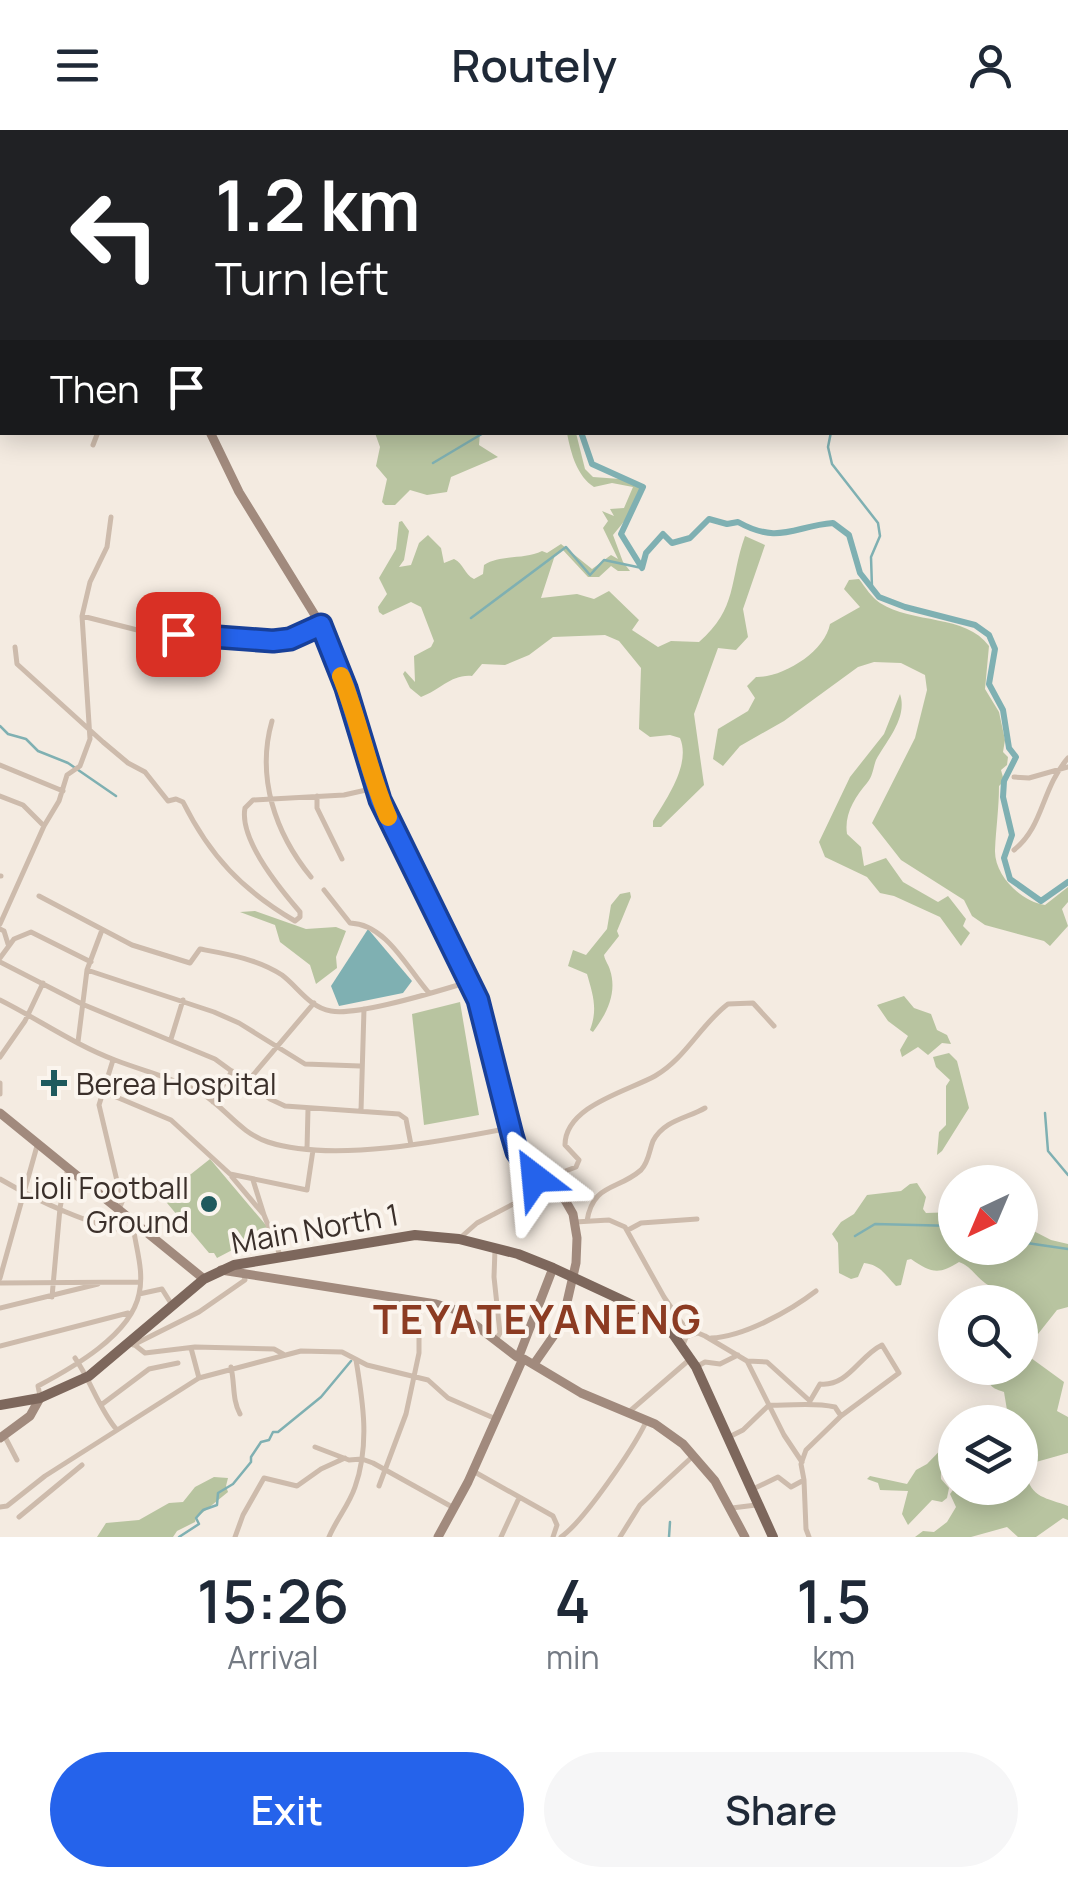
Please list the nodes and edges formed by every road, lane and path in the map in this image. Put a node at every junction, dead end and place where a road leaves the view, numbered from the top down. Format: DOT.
graph roads {
  1 [pos="97,435"];
  2 [pos="211,435"];
  3 [pos="94,444"];
  4 [pos="111,517"];
  5 [pos="82,616"];
  6 [pos="321,625"];
  7 [pos="161,636"];
  8 [pos="157,645"];
  9 [pos="15,647"];
  10 [pos="272,721"];
  11 [pos="91,731"];
  12 [pos="1068,758"];
  13 [pos="0,765"];
  14 [pos="1064,766"];
  15 [pos="1014,777"];
  16 [pos="376,788"];
  17 [pos="63,791"];
  18 [pos="0,796"];
  19 [pos="317,796"];
  20 [pos="270,798"];
  21 [pos="44,826"];
  22 [pos="1014,850"];
  23 [pos="342,859"];
  24 [pos="311,876"];
  25 [pos="324,890"];
  26 [pos="40,896"];
  27 [pos="0,926"];
  28 [pos="102,930"];
  29 [pos="8,944"];
  30 [pos="0,960"];
  31 [pos="90,962"];
  32 [pos="87,970"];
  33 [pos="470,981"];
  34 [pos="43,983"];
  35 [pos="429,993"];
  36 [pos="0,1000"];
  37 [pos="183,1000"];
  38 [pos="82,1004"];
  39 [pos="314,1004"];
  40 [pos="364,1008"];
  41 [pos="28,1014"];
  42 [pos="774,1026"];
  43 [pos="170,1039"];
  44 [pos="78,1042"];
  45 [pos="278,1047"];
  46 [pos="0,1057"];
  47 [pos="114,1060"];
  48 [pos="360,1066"];
  49 [pos="232,1070"];
  50 [pos="248,1082"];
  51 [pos="0,1084"];
  52 [pos="102,1091"];
  53 [pos="0,1094"];
  54 [pos="213,1102"];
  55 [pos="705,1108"];
  56 [pos="308,1109"];
  57 [pos="361,1111"];
  58 [pos="0,1113"];
  59 [pos="510,1128"];
  60 [pos="38,1143"];
  61 [pos="411,1145"];
  62 [pos="310,1150"];
  63 [pos="68,1167"];
  64 [pos="230,1174"];
  65 [pos="0,1179"];
  66 [pos="253,1180"];
  67 [pos="544,1186"];
  68 [pos="24,1193"];
  69 [pos="594,1198"];
  70 [pos="565,1200"];
  71 [pos="60,1208"];
  72 [pos="119,1209"];
  73 [pos="264,1214"];
  74 [pos="697,1219"];
  75 [pos="588,1221"];
  76 [pos="575,1222"];
  77 [pos="136,1229"];
  78 [pos="628,1230"];
  79 [pos="459,1240"];
  80 [pos="495,1247"];
  81 [pos="280,1257"];
  82 [pos="553,1268"];
  83 [pos="237,1272"];
  84 [pos="572,1276"];
  85 [pos="204,1279"];
  86 [pos="0,1281"];
  87 [pos="54,1282"];
  88 [pos="101,1282"];
  89 [pos="140,1282"];
  90 [pos="816,1291"];
  91 [pos="140,1294"];
  92 [pos="52,1297"];
  93 [pos="419,1300"];
  94 [pos="172,1305"];
  95 [pos="0,1308"];
  96 [pos="130,1313"];
  97 [pos="708,1338"];
  98 [pos="496,1340"];
  99 [pos="686,1341"];
  100 [pos="132,1344"];
  101 [pos="0,1346"];
  102 [pos="191,1348"];
  103 [pos="145,1354"];
  104 [pos="286,1355"];
  105 [pos="738,1355"];
  106 [pos="75,1358"];
  107 [pos="353,1358"];
  108 [pos="523,1360"];
  109 [pos="747,1361"];
  110 [pos="694,1362"];
  111 [pos="178,1363"];
  112 [pos="80,1365"];
  113 [pos="231,1368"];
  114 [pos="149,1370"];
  115 [pos="89,1376"];
  116 [pos="414,1376"];
  117 [pos="199,1378"];
  118 [pos="40,1398"];
  119 [pos="810,1401"];
  120 [pos="0,1405"];
  121 [pos="101,1405"];
  122 [pos="770,1405"];
  123 [pos="630,1411"];
  124 [pos="240,1414"];
  125 [pos="841,1416"];
  126 [pos="497,1420"];
  127 [pos="648,1420"];
  128 [pos="117,1430"];
  129 [pos="2,1436"];
  130 [pos="729,1437"];
  131 [pos="315,1447"];
  132 [pos="694,1455"];
  133 [pos="345,1458"];
  134 [pos="362,1459"];
  135 [pos="17,1460"];
  136 [pos="802,1462"];
  137 [pos="82,1465"];
  138 [pos="386,1470"];
  139 [pos="474,1471"];
  140 [pos="804,1480"];
  141 [pos="379,1486"];
  142 [pos="753,1489"];
  143 [pos="518,1498"];
  144 [pos="758,1504"];
  145 [pos="454,1508"];
  146 [pos="731,1508"];
  147 [pos="0,1509"];
  148 [pos="18,1517"];
  149 [pos="557,1536"];
  150 [pos="235,1537"];
  151 [pos="329,1537"];
  152 [pos="438,1537"];
  153 [pos="501,1537"];
  154 [pos="620,1537"];
  155 [pos="745,1537"];
  156 [pos="772,1537"];
  157 [pos="810,1537"];
  1 -- 3 [label="street"];
  2 -- 6 [label="main road"];
  4 -- 5 [label="street"];
  5 -- 7 [label="street"];
  5 -- 11 [label="street"];
  6 -- 7 [label="street"];
  6 -- 16 [label="main road"];
  7 -- 8 [label="street"];
  9 -- 11 [label="street"];
  10 -- 20 [label="street"];
  11 -- 17 [label="street"];
  11 -- 20 [label="street"];
  12 -- 14 [label="street"];
  13 -- 17 [label="street"];
  14 -- 15 [label="street"];
  14 -- 22 [label="street"];
  16 -- 19 [label="street"];
  16 -- 33 [label="main road"];
  17 -- 21 [label="street"];
  18 -- 21 [label="street"];
  19 -- 20 [label="street"];
  19 -- 23 [label="street"];
  20 -- 24 [label="street"];
  21 -- 27 [label="street"];
  25 -- 35 [label="street"];
  26 -- 28 [label="street"];
  27 -- 29 [label="street"];
  28 -- 31 [label="street"];
  28 -- 39 [label="street"];
  29 -- 30 [label="street"];
  29 -- 31 [label="street"];
  30 -- 34 [label="street"];
  31 -- 32 [label="street"];
  32 -- 37 [label="street"];
  32 -- 38 [label="street"];
  33 -- 35 [label="street"];
  33 -- 59 [label="main road"];
  34 -- 38 [label="street"];
  34 -- 41 [label="street"];
  35 -- 40 [label="street"];
  36 -- 41 [label="street"];
  37 -- 43 [label="street"];
  37 -- 45 [label="street"];
  38 -- 43 [label="street"];
  38 -- 44 [label="street"];
  39 -- 40 [label="street"];
  39 -- 45 [label="street"];
  40 -- 48 [label="street"];
  41 -- 44 [label="street"];
  41 -- 46 [label="street"];
  42 -- 67 [label="street"];
  43 -- 49 [label="street"];
  44 -- 47 [label="street"];
  45 -- 48 [label="street"];
  45 -- 50 [label="street"];
  47 -- 52 [label="street"];
  47 -- 54 [label="street"];
  48 -- 57 [label="street"];
  49 -- 50 [label="street"];
  49 -- 54 [label="street"];
  50 -- 56 [label="street"];
  51 -- 53 [label="street"];
  52 -- 64 [label="street"];
  52 -- 72 [label="street"];
  54 -- 62 [label="street"];
  55 -- 69 [label="street"];
  56 -- 57 [label="street"];
  56 -- 62 [label="street"];
  57 -- 61 [label="street"];
  58 -- 60 [label="main road"];
  59 -- 61 [label="street"];
  59 -- 67 [label="main road"];
  60 -- 63 [label="main road"];
  60 -- 68 [label="street"];
  61 -- 62 [label="street"];
  62 -- 66 [label="street"];
  63 -- 71 [label="street"];
  63 -- 72 [label="main road"];
  64 -- 66 [label="street"];
  64 -- 73 [label="street"];
  65 -- 68 [label="street"];
  66 -- 73 [label="street"];
  67 -- 70 [label="main road"];
  67 -- 79 [label="street"];
  68 -- 71 [label="street"];
  68 -- 86 [label="street"];
  69 -- 70 [label="street"];
  69 -- 75 [label="street"];
  70 -- 76 [label="main road"];
  71 -- 77 [label="street"];
  71 -- 87 [label="street"];
  72 -- 77 [label="main road"];
  73 -- 81 [label="street"];
  74 -- 78 [label="street"];
  75 -- 76 [label="street"];
  75 -- 78 [label="street"];
  76 -- 84 [label="main road"];
  77 -- 85 [label="main road"];
  77 -- 89 [label="street"];
  78 -- 99 [label="street"];
  79 -- 80 [label="main road, Main North 1"];
  79 -- 81 [label="main road, Main North 1"];
  80 -- 82 [label="main road, Main North 1"];
  80 -- 98 [label="street"];
  81 -- 83 [label="main road, Main North 1"];
  82 -- 84 [label="main road, Main North 1"];
  82 -- 108 [label="main road"];
  83 -- 85 [label="main road, Main North 1"];
  83 -- 93 [label="main road"];
  83 -- 100 [label="street"];
  84 -- 99 [label="main road, Main North 1"];
  84 -- 108 [label="main road"];
  85 -- 94 [label="main road, Main North 1"];
  86 -- 87 [label="street"];
  87 -- 88 [label="street"];
  87 -- 92 [label="street"];
  88 -- 89 [label="street"];
  88 -- 92 [label="street"];
  89 -- 91 [label="street"];
  90 -- 97 [label="street"];
  91 -- 94 [label="street"];
  91 -- 96 [label="street"];
  92 -- 95 [label="street"];
  93 -- 98 [label="main road"];
  93 -- 116 [label="street"];
  94 -- 100 [label="main road, Main North 1"];
  96 -- 101 [label="street"];
  96 -- 112 [label="street"];
  97 -- 99 [label="street"];
  97 -- 105 [label="street"];
  98 -- 108 [label="main road"];
  99 -- 110 [label="main road, Main North 1"];
  100 -- 103 [label="street"];
  100 -- 115 [label="main road, Main North 1"];
  102 -- 103 [label="street"];
  102 -- 104 [label="street"];
  102 -- 117 [label="street"];
  103 -- 114 [label="street"];
  104 -- 107 [label="street"];
  104 -- 113 [label="street"];
  105 -- 109 [label="street"];
  105 -- 110 [label="street"];
  106 -- 112 [label="street"];
  107 -- 116 [label="street"];
  107 -- 134 [label="street"];
  108 -- 123 [label="main road"];
  108 -- 126 [label="main road"];
  109 -- 119 [label="street"];
  109 -- 122 [label="street"];
  110 -- 123 [label="street"];
  110 -- 130 [label="main road, Main North 1"];
  111 -- 114 [label="street"];
  112 -- 115 [label="street"];
  112 -- 118 [label="street"];
  113 -- 117 [label="street"];
  113 -- 124 [label="street"];
  114 -- 121 [label="street"];
  115 -- 118 [label="main road, Main North 1"];
  115 -- 121 [label="street"];
  116 -- 126 [label="street"];
  116 -- 138 [label="street"];
  117 -- 128 [label="street"];
  118 -- 120 [label="main road, Main North 1"];
  118 -- 129 [label="main road"];
  119 -- 122 [label="street"];
  119 -- 125 [label="street"];
  119 -- 125 [label="street"];
  121 -- 128 [label="street"];
  122 -- 130 [label="street"];
  122 -- 136 [label="street"];
  123 -- 127 [label="main road"];
  125 -- 136 [label="street"];
  126 -- 139 [label="main road"];
  127 -- 132 [label="main road"];
  127 -- 149 [label="street"];
  128 -- 147 [label="street"];
  129 -- 135 [label="street"];
  130 -- 142 [label="main road, Main North 1"];
  131 -- 133 [label="street"];
  132 -- 146 [label="main road"];
  132 -- 154 [label="street"];
  133 -- 134 [label="street"];
  133 -- 150 [label="street"];
  134 -- 138 [label="street"];
  134 -- 151 [label="street"];
  136 -- 140 [label="street"];
  137 -- 148 [label="street"];
  138 -- 141 [label="street"];
  138 -- 145 [label="street"];
  139 -- 143 [label="street"];
  139 -- 145 [label="main road"];
  140 -- 142 [label="street"];
  140 -- 157 [label="street"];
  142 -- 144 [label="main road, Main North 1"];
  143 -- 149 [label="street"];
  143 -- 153 [label="street"];
  144 -- 146 [label="street"];
  144 -- 156 [label="main road, Main North 1"];
  145 -- 152 [label="main road"];
  146 -- 155 [label="main road"];
}
